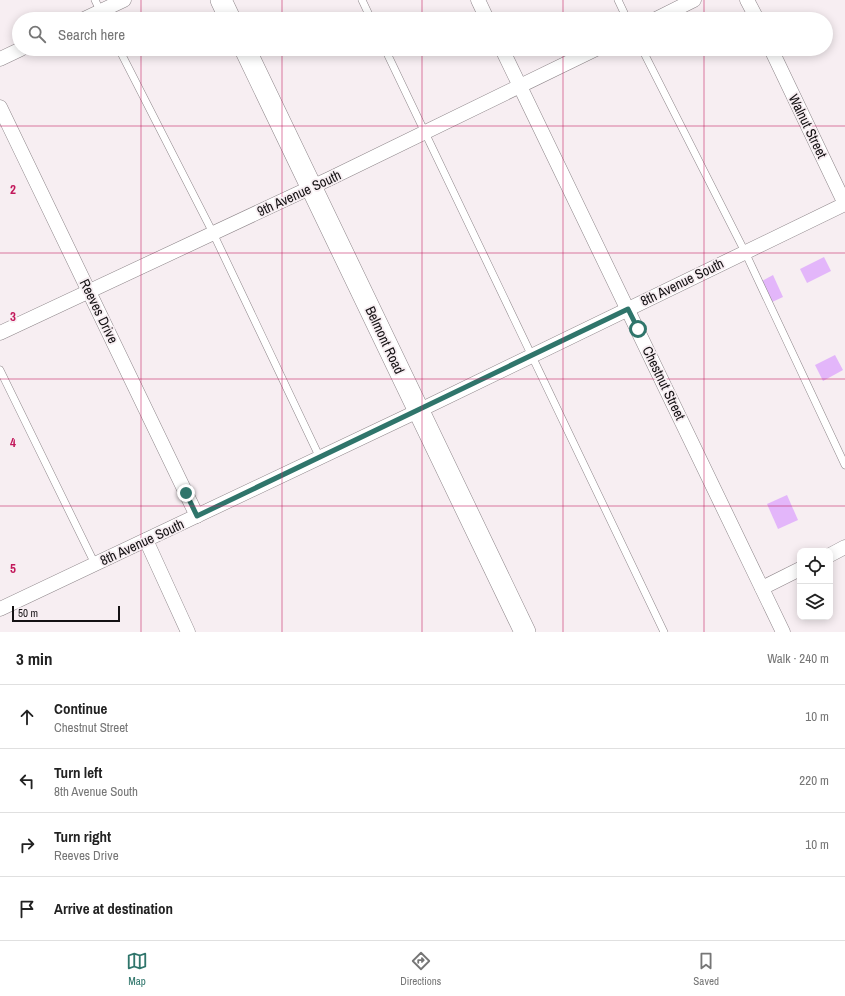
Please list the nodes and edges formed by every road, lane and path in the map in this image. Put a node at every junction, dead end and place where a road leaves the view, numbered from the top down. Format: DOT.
graph roads {
  1 [pos="124,0"];
  2 [pos="221,0"];
  3 [pos="362,0"];
  4 [pos="478,0"];
  5 [pos="618,0"];
  6 [pos="694,0"];
  7 [pos="748,0"];
  8 [pos="100,10"];
  9 [pos="227,12"];
  10 [pos="368,12"];
  11 [pos="484,12"];
  12 [pos="624,12"];
  13 [pos="670,12"];
  14 [pos="754,12"];
  15 [pos="12,53"];
  16 [pos="123,56"];
  17 [pos="247,56"];
  18 [pos="389,56"];
  19 [pos="505,56"];
  20 [pos="582,56"];
  21 [pos="646,56"];
  22 [pos="774,56"];
  23 [pos="0,59"];
  24 [pos="520,87"];
  25 [pos="0,107"];
  26 [pos="426,132"];
  27 [pos="311,187"];
  28 [pos="845,204"];
  29 [pos="213,233"];
  30 [pos="745,252"];
  31 [pos="89,291"];
  32 [pos="628,309"];
  33 [pos="0,333"];
  34 [pos="533,355"];
  35 [pos="0,370"];
  36 [pos="418,411"];
  37 [pos="320,458"];
  38 [pos="845,465"];
  39 [pos="197,516"];
  40 [pos="146,540"];
  41 [pos="845,547"];
  42 [pos="833,553"];
  43 [pos="95,564"];
  44 [pos="797,570"];
  45 [pos="762,588"];
  46 [pos="0,609"];
  47 [pos="188,632"];
  48 [pos="525,632"];
  49 [pos="664,632"];
  50 [pos="783,632"];
  1 -- 8 [label="street"];
  2 -- 9 [label="street"];
  3 -- 10 [label="lane"];
  4 -- 11 [label="street"];
  5 -- 12 [label="lane"];
  6 -- 13 [label="street"];
  7 -- 14 [label="street"];
  15 -- 23 [label="street"];
  16 -- 29 [label="lane"];
  17 -- 27 [label="street, Belmont Road"];
  18 -- 26 [label="lane"];
  19 -- 24 [label="street, Chestnut Street"];
  20 -- 24 [label="street, 9th Avenue South"];
  21 -- 30 [label="lane"];
  22 -- 28 [label="street, Walnut Street"];
  24 -- 26 [label="street, 9th Avenue South"];
  24 -- 32 [label="street, Chestnut Street"];
  25 -- 31 [label="street, Reeves Drive"];
  26 -- 27 [label="street, 9th Avenue South"];
  26 -- 34 [label="lane"];
  27 -- 29 [label="street, 9th Avenue South"];
  27 -- 36 [label="street, Belmont Road"];
  28 -- 30 [label="street, 8th Avenue South"];
  29 -- 31 [label="street, 9th Avenue South"];
  29 -- 37 [label="lane"];
  30 -- 32 [label="street, 8th Avenue South"];
  30 -- 38 [label="lane"];
  31 -- 33 [label="street, 9th Avenue South"];
  31 -- 39 [label="street, Reeves Drive"];
  32 -- 34 [label="street, 8th Avenue South"];
  32 -- 45 [label="street, Chestnut Street"];
  34 -- 36 [label="street, 8th Avenue South"];
  34 -- 49 [label="lane"];
  35 -- 43 [label="lane"];
  36 -- 37 [label="street, 8th Avenue South"];
  36 -- 48 [label="street, Belmont Road"];
  37 -- 39 [label="street, 8th Avenue South"];
  39 -- 40 [label="street, 8th Avenue South"];
  40 -- 43 [label="street, 8th Avenue South"];
  40 -- 47 [label="street"];
  41 -- 42 [label="street"];
  43 -- 46 [label="street, 8th Avenue South"];
  44 -- 45 [label="street"];
  45 -- 50 [label="street, Chestnut Street"];
}
